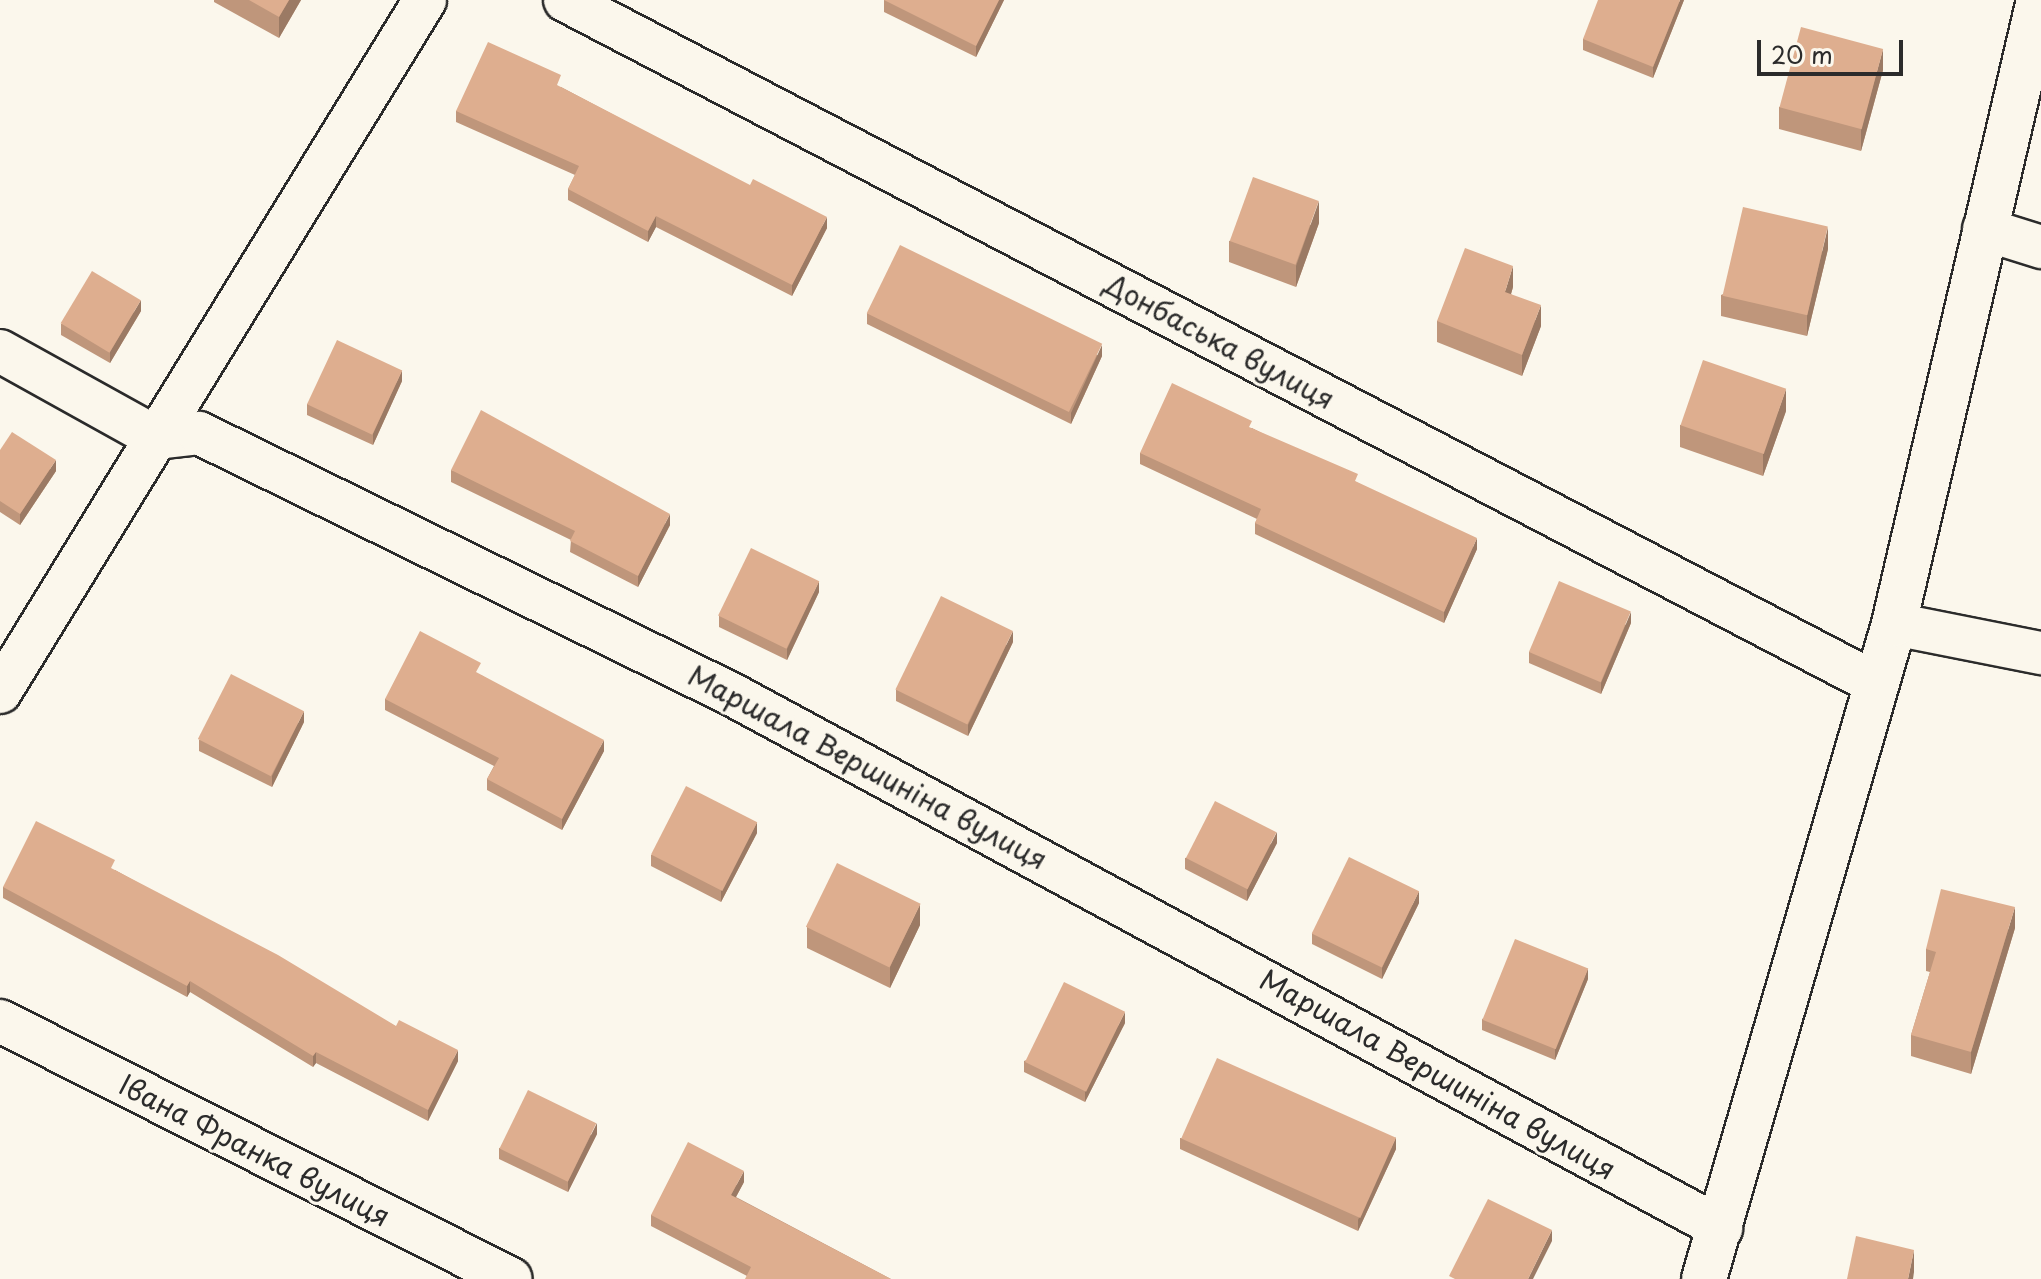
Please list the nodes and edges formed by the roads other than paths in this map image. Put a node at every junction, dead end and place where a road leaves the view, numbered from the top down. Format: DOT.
graph roads {
  1 [pos="425,0"];
  2 [pos="565,0"];
  3 [pos="2039,0"];
  4 [pos="1984,229"];
  5 [pos="2041,247"];
  6 [pos="0,351"];
  7 [pos="157,438"];
  8 [pos="1894,624"];
  9 [pos="2041,653"];
  10 [pos="1875,683"];
  11 [pos="0,692"];
  12 [pos="0,1021"];
  13 [pos="1721,1228"];
  14 [pos="511,1279"];
  15 [pos="1704,1279"];
  1 -- 7 [label="street"];
  2 -- 10 [label="street, Донбаська вулиця"];
  3 -- 4 [label="main road"];
  4 -- 5 [label="street"];
  4 -- 8 [label="main road"];
  6 -- 7 [label="street"];
  7 -- 11 [label="street"];
  7 -- 13 [label="street, Маршала Вершиніна вулиця"];
  8 -- 9 [label="street"];
  8 -- 10 [label="main road"];
  10 -- 13 [label="main road"];
  12 -- 14 [label="street, Івана Франка вулиця"];
  13 -- 15 [label="main road"];
}
